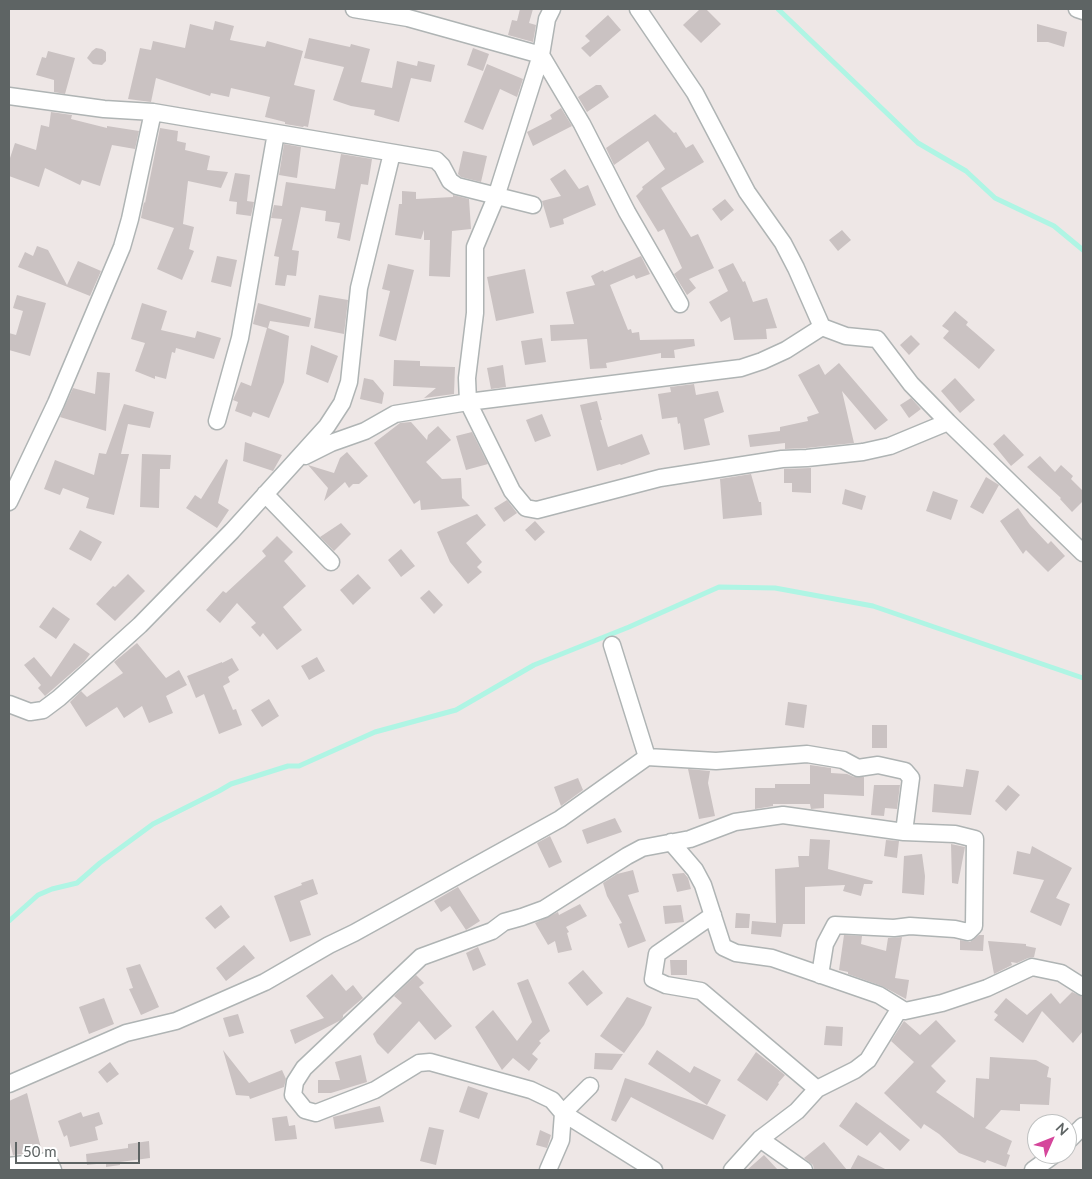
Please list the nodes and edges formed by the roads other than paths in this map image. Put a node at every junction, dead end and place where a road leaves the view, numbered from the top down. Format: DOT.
graph roads {
  1 [pos="354,9"];
  2 [pos="552,9"];
  3 [pos="638,9"];
  4 [pos="1077,9"];
  5 [pos="1083,11"];
  6 [pos="541,54"];
  7 [pos="9,96"];
  8 [pos="153,112"];
  9 [pos="276,133"];
  10 [pos="392,153"];
  11 [pos="496,197"];
  12 [pos="533,205"];
  13 [pos="680,304"];
  14 [pos="822,327"];
  15 [pos="468,402"];
  16 [pos="217,421"];
  17 [pos="948,422"];
  18 [pos="296,461"];
  19 [pos="265,494"];
  20 [pos="9,502"];
  21 [pos="1083,553"];
  22 [pos="330,562"];
  23 [pos="612,645"];
  24 [pos="10,709"];
  25 [pos="647,757"];
  26 [pos="904,832"];
  27 [pos="671,842"];
  28 [pos="713,915"];
  29 [pos="820,975"];
  30 [pos="1083,987"];
  31 [pos="900,1008"];
  32 [pos="9,1084"];
  33 [pos="590,1086"];
  34 [pos="817,1089"];
  35 [pos="564,1113"];
  36 [pos="760,1139"];
  37 [pos="9,1166"];
  38 [pos="53,1170"];
  39 [pos="548,1170"];
  40 [pos="654,1170"];
  41 [pos="732,1170"];
  42 [pos="804,1170"];
  1 -- 6 [label="street"];
  2 -- 6 [label="street"];
  3 -- 14 [label="street"];
  4 -- 5 [label="street"];
  6 -- 11 [label="street"];
  6 -- 13 [label="street"];
  7 -- 8 [label="street"];
  8 -- 9 [label="street"];
  8 -- 20 [label="street"];
  9 -- 10 [label="street"];
  9 -- 16 [label="street"];
  10 -- 11 [label="street"];
  10 -- 18 [label="street"];
  11 -- 12 [label="street"];
  11 -- 15 [label="street"];
  14 -- 15 [label="street"];
  14 -- 17 [label="street"];
  15 -- 17 [label="street"];
  15 -- 18 [label="street"];
  17 -- 21 [label="street"];
  18 -- 19 [label="street"];
  19 -- 22 [label="street"];
  19 -- 24 [label="street"];
  23 -- 25 [label="street"];
  25 -- 26 [label="street"];
  25 -- 32 [label="street"];
  26 -- 27 [label="street"];
  26 -- 29 [label="street"];
  27 -- 28 [label="street"];
  27 -- 35 [label="street"];
  28 -- 29 [label="street"];
  28 -- 34 [label="street"];
  29 -- 31 [label="street"];
  30 -- 31 [label="street"];
  31 -- 34 [label="street"];
  33 -- 35 [label="street"];
  34 -- 36 [label="street"];
  35 -- 39 [label="street"];
  35 -- 40 [label="street"];
  36 -- 41 [label="street"];
  36 -- 42 [label="street"];
  37 -- 38 [label="street"];
}
